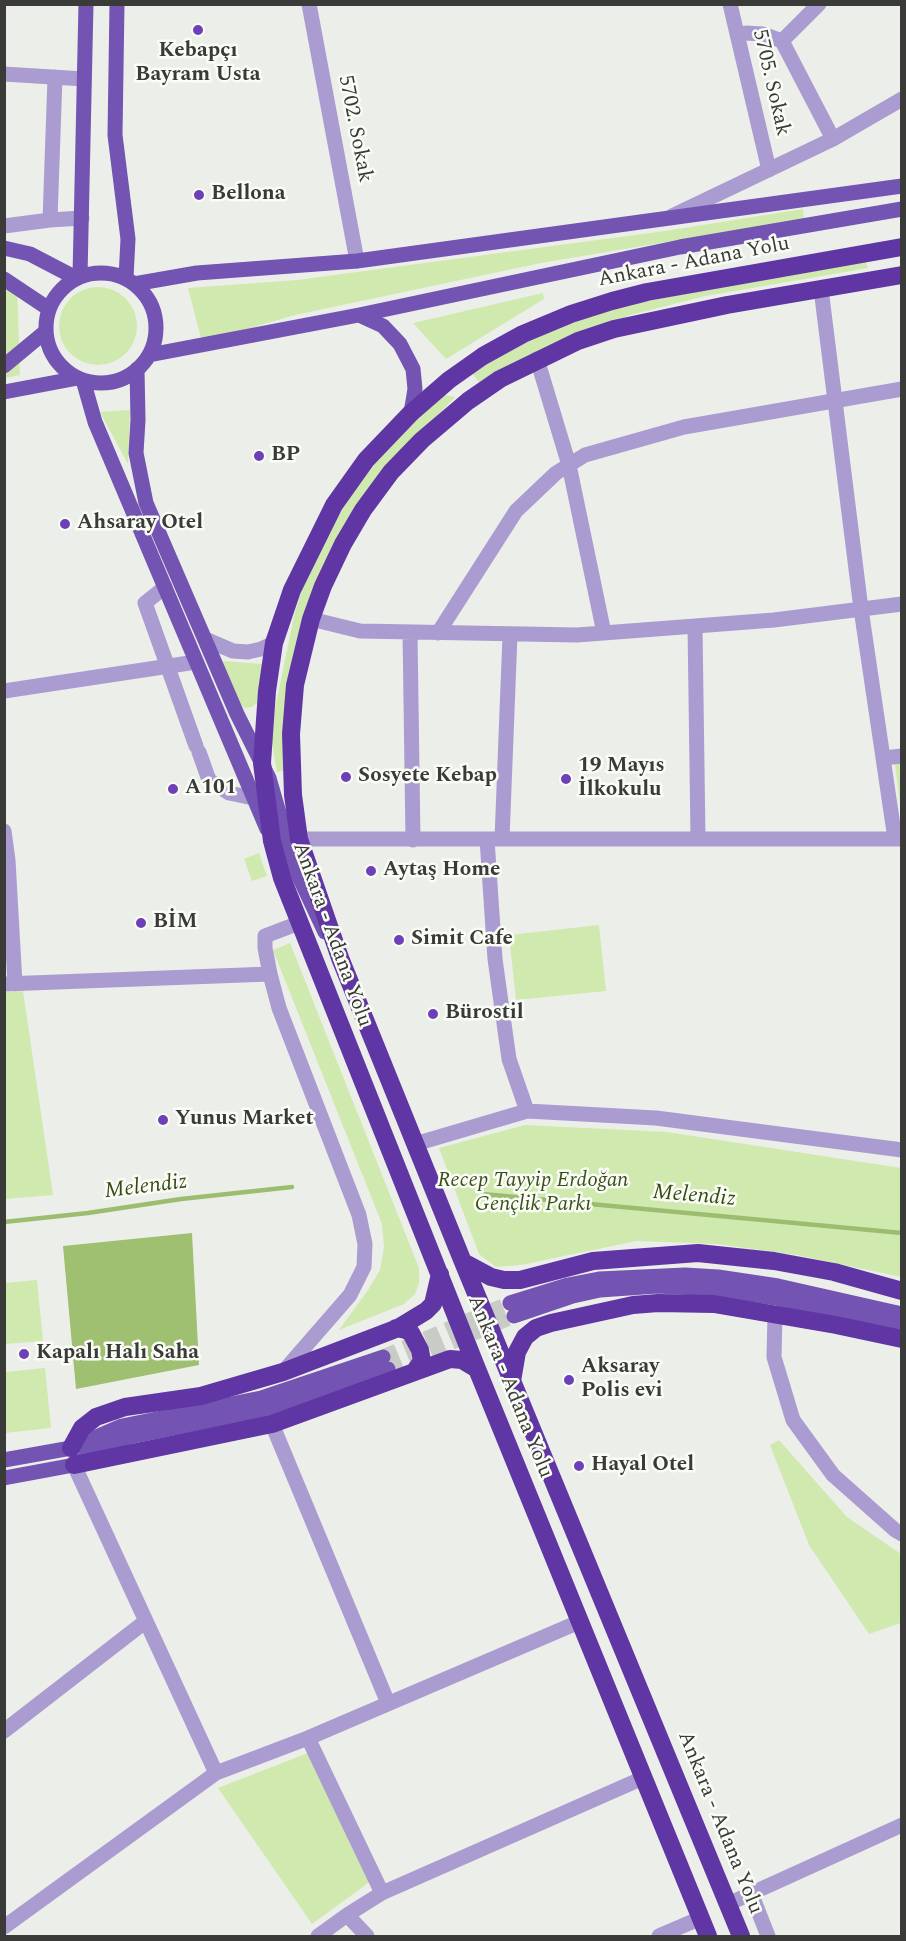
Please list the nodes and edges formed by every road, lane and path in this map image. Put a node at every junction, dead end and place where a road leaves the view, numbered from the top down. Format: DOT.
graph roads {
  1 [pos="86,4"];
  2 [pos="117,4"];
  3 [pos="309,4"];
  4 [pos="730,4"];
  5 [pos="819,4"];
  6 [pos="738,36"];
  7 [pos="782,42"];
  8 [pos="4,74"];
  9 [pos="55,77"];
  10 [pos="84,79"];
  11 [pos="902,99"];
  12 [pos="833,139"];
  13 [pos="769,170"];
  14 [pos="902,186"];
  15 [pos="902,209"];
  16 [pos="82,218"];
  17 [pos="668,218"];
  18 [pos="50,219"];
  19 [pos="4,226"];
  20 [pos="902,247"];
  21 [pos="4,248"];
  22 [pos="357,261"];
  23 [pos="902,275"];
  24 [pos="78,277"];
  25 [pos="4,279"];
  26 [pos="130,281"];
  27 [pos="821,289"];
  28 [pos="48,309"];
  29 [pos="359,315"];
  30 [pos="45,332"];
  31 [pos="149,355"];
  32 [pos="537,359"];
  33 [pos="4,366"];
  34 [pos="137,369"];
  35 [pos="80,379"];
  36 [pos="902,389"];
  37 [pos="4,392"];
  38 [pos="836,399"];
  39 [pos="411,413"];
  40 [pos="569,465"];
  41 [pos="165,587"];
  42 [pos="902,604"];
  43 [pos="861,609"];
  44 [pos="311,619"];
  45 [pos="695,626"];
  46 [pos="410,632"];
  47 [pos="438,633"];
  48 [pos="604,633"];
  49 [pos="510,635"];
  50 [pos="205,639"];
  51 [pos="274,643"];
  52 [pos="196,662"];
  53 [pos="167,667"];
  54 [pos="4,691"];
  55 [pos="902,756"];
  56 [pos="883,758"];
  57 [pos="262,763"];
  58 [pos="253,798"];
  59 [pos="4,831"];
  60 [pos="698,838"];
  61 [pos="299,839"];
  62 [pos="487,839"];
  63 [pos="898,839"];
  64 [pos="413,840"];
  65 [pos="502,840"];
  66 [pos="272,841"];
  67 [pos="299,923"];
  68 [pos="340,958"];
  69 [pos="270,974"];
  70 [pos="10,984"];
  71 [pos="527,1111"];
  72 [pos="415,1144"];
  73 [pos="902,1150"];
  74 [pos="463,1262"];
  75 [pos="440,1274"];
  76 [pos="902,1291"];
  77 [pos="902,1314"];
  78 [pos="775,1315"];
  79 [pos="396,1328"];
  80 [pos="902,1329"];
  81 [pos="902,1339"];
  82 [pos="385,1363"];
  83 [pos="477,1369"];
  84 [pos="283,1372"];
  85 [pos="414,1372"];
  86 [pos="512,1381"];
  87 [pos="272,1424"];
  88 [pos="73,1456"];
  89 [pos="4,1460"];
  90 [pos="4,1478"];
  91 [pos="902,1534"];
  92 [pos="146,1621"];
  93 [pos="579,1622"];
  94 [pos="388,1703"];
  95 [pos="5,1727"];
  96 [pos="308,1738"];
  97 [pos="216,1773"];
  98 [pos="643,1778"];
  99 [pos="902,1825"];
  100 [pos="382,1893"];
  101 [pos="751,1893"];
  102 [pos="728,1904"];
  103 [pos="347,1915"];
  104 [pos="700,1918"];
  105 [pos="4,1927"];
  106 [pos="318,1936"];
  107 [pos="367,1936"];
  108 [pos="659,1936"];
  109 [pos="708,1936"];
  110 [pos="741,1936"];
  111 [pos="768,1936"];
  1 -- 10 [label="main road"];
  2 -- 26 [label="main road"];
  3 -- 22 [label="street, 5702. Sokak"];
  4 -- 6 [label="street, 5705. Sokak"];
  5 -- 7 [label="street"];
  6 -- 7 [label="street"];
  6 -- 13 [label="street, 5705. Sokak"];
  7 -- 12 [label="street"];
  8 -- 9 [label="street"];
  9 -- 10 [label="street"];
  9 -- 18 [label="street"];
  10 -- 16 [label="main road"];
  11 -- 12 [label="street"];
  12 -- 13 [label="street"];
  13 -- 17 [label="street"];
  14 -- 17 [label="main road"];
  15 -- 29 [label="main road"];
  16 -- 18 [label="street"];
  16 -- 24 [label="main road"];
  17 -- 22 [label="main road"];
  18 -- 19 [label="street"];
  20 -- 39 [label="highway, Ankara - Adana Yolu"];
  21 -- 24 [label="main road"];
  22 -- 26 [label="main road"];
  23 -- 27 [label="highway, Ankara - Adana Yolu"];
  24 -- 26 [label="main road"];
  24 -- 28 [label="main road"];
  25 -- 28 [label="main road"];
  26 -- 31 [label="main road"];
  27 -- 32 [label="highway, Ankara - Adana Yolu"];
  27 -- 38 [label="street"];
  28 -- 30 [label="main road"];
  29 -- 31 [label="main road"];
  29 -- 39 [label="main road"];
  30 -- 33 [label="main road"];
  30 -- 35 [label="main road"];
  31 -- 34 [label="main road"];
  32 -- 40 [label="street"];
  32 -- 44 [label="highway, Ankara - Adana Yolu"];
  34 -- 35 [label="main road"];
  34 -- 50 [label="main road"];
  35 -- 37 [label="main road"];
  35 -- 41 [label="main road"];
  36 -- 38 [label="street"];
  38 -- 40 [label="street"];
  38 -- 43 [label="street"];
  39 -- 51 [label="highway, Ankara - Adana Yolu"];
  40 -- 47 [label="street"];
  40 -- 48 [label="street"];
  41 -- 52 [label="main road"];
  41 -- 53 [label="street"];
  42 -- 43 [label="street"];
  43 -- 45 [label="street"];
  43 -- 56 [label="street"];
  44 -- 46 [label="street"];
  44 -- 61 [label="highway, Ankara - Adana Yolu"];
  45 -- 48 [label="street"];
  45 -- 60 [label="street"];
  46 -- 47 [label="street"];
  46 -- 64 [label="street"];
  47 -- 49 [label="street"];
  48 -- 49 [label="street"];
  49 -- 65 [label="street"];
  50 -- 51 [label="street"];
  50 -- 57 [label="main road"];
  51 -- 57 [label="highway, Ankara - Adana Yolu"];
  52 -- 53 [label="street"];
  52 -- 58 [label="main road"];
  53 -- 54 [label="street"];
  53 -- 58 [label="street"];
  55 -- 56 [label="street"];
  56 -- 63 [label="street"];
  57 -- 66 [label="highway, Ankara - Adana Yolu"];
  57 -- 68 [label="main road"];
  58 -- 66 [label="main road"];
  59 -- 70 [label="street"];
  60 -- 63 [label="street"];
  60 -- 65 [label="street"];
  61 -- 64 [label="street"];
  61 -- 68 [label="highway, Ankara - Adana Yolu"];
  62 -- 64 [label="street"];
  62 -- 65 [label="street"];
  62 -- 71 [label="street"];
  66 -- 67 [label="highway, Ankara - Adana Yolu"];
  67 -- 69 [label="street"];
  67 -- 75 [label="highway, Ankara - Adana Yolu"];
  68 -- 72 [label="highway, Ankara - Adana Yolu"];
  69 -- 70 [label="street"];
  69 -- 84 [label="street"];
  71 -- 72 [label="street"];
  71 -- 73 [label="street"];
  72 -- 74 [label="highway, Ankara - Adana Yolu"];
  74 -- 76 [label="highway"];
  74 -- 86 [label="highway, Ankara - Adana Yolu"];
  75 -- 79 [label="highway"];
  75 -- 83 [label="highway, Ankara - Adana Yolu"];
  77 -- 80 [label="main road"];
  78 -- 81 [label="highway"];
  78 -- 86 [label="highway"];
  78 -- 91 [label="street"];
  79 -- 84 [label="highway"];
  79 -- 85 [label="highway"];
  82 -- 88 [label="main road"];
  83 -- 85 [label="highway"];
  83 -- 93 [label="highway, Ankara - Adana Yolu"];
  84 -- 88 [label="highway"];
  85 -- 87 [label="highway"];
  86 -- 102 [label="highway, Ankara - Adana Yolu"];
  87 -- 88 [label="highway"];
  87 -- 94 [label="street"];
  88 -- 89 [label="main road"];
  88 -- 90 [label="main road"];
  88 -- 92 [label="street"];
  92 -- 95 [label="street"];
  92 -- 97 [label="street"];
  93 -- 94 [label="street"];
  93 -- 98 [label="highway, Ankara - Adana Yolu"];
  94 -- 96 [label="street"];
  96 -- 97 [label="street"];
  96 -- 100 [label="street"];
  97 -- 105 [label="street"];
  98 -- 100 [label="street"];
  98 -- 104 [label="highway, Ankara - Adana Yolu"];
  99 -- 101 [label="street"];
  100 -- 103 [label="street"];
  101 -- 102 [label="street"];
  101 -- 111 [label="street"];
  102 -- 110 [label="highway, Ankara - Adana Yolu"];
  103 -- 106 [label="street"];
  103 -- 107 [label="street"];
  104 -- 108 [label="street"];
  104 -- 109 [label="highway, Ankara - Adana Yolu"];
}
